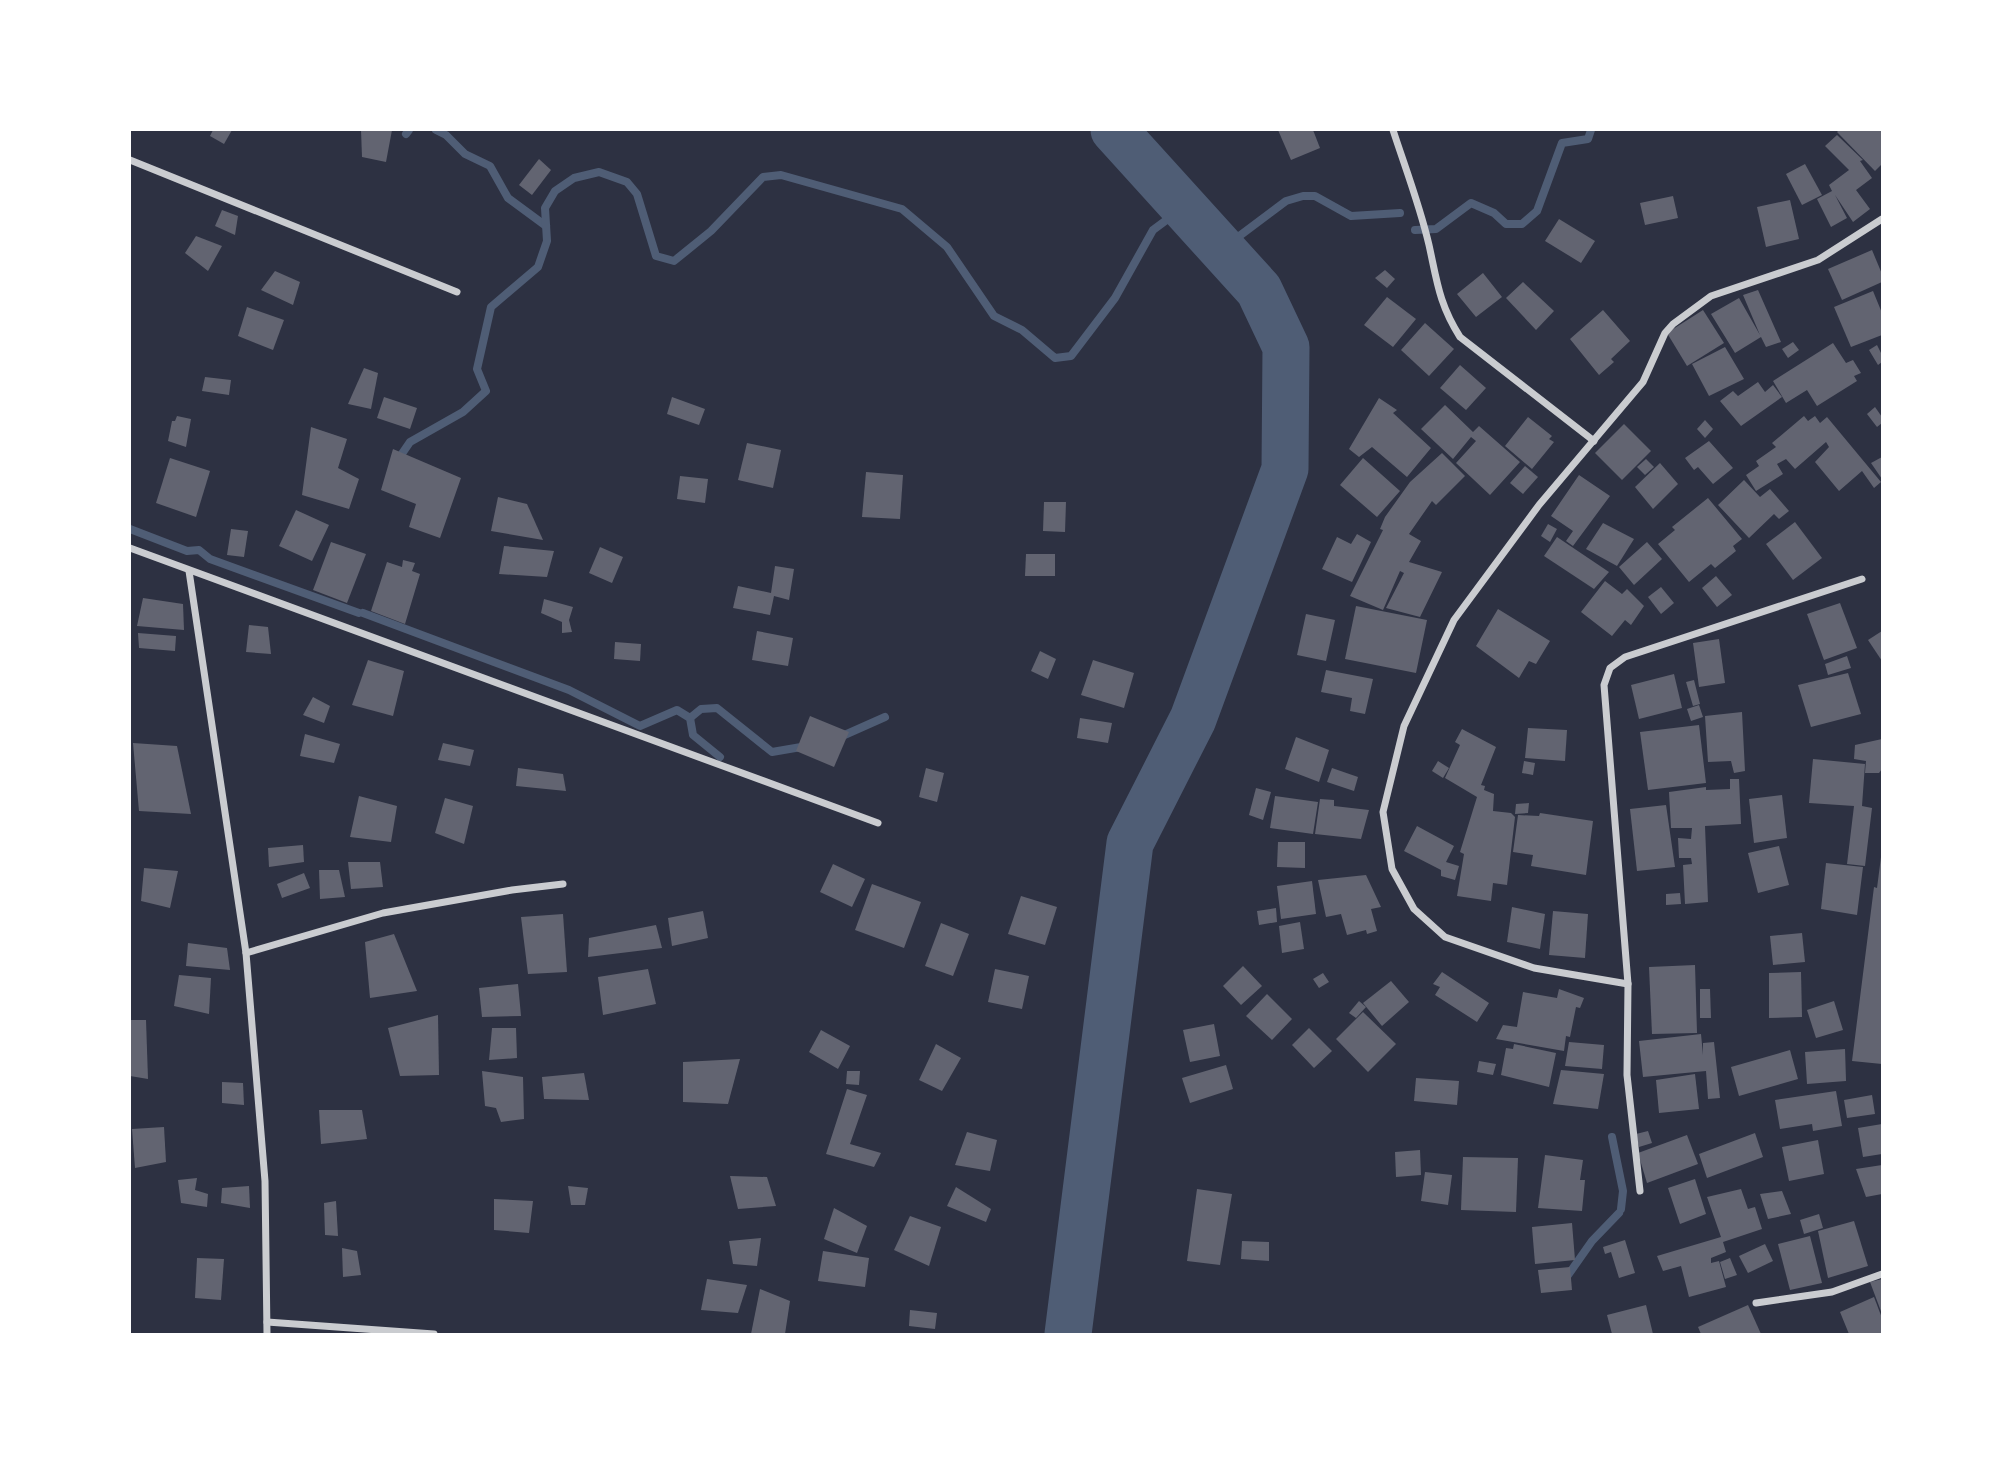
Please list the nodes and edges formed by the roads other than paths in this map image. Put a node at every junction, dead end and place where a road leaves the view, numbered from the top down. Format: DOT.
graph roads {
  1 [pos="1393,130"];
  2 [pos="130,160"];
  3 [pos="1882,219"];
  4 [pos="457,292"];
  5 [pos="1594,442"];
  6 [pos="130,548"];
  7 [pos="189,571"];
  8 [pos="1862,579"];
  9 [pos="878,823"];
  10 [pos="563,884"];
  11 [pos="246,953"];
  12 [pos="1628,984"];
  13 [pos="1640,1191"];
  14 [pos="1882,1274"];
  15 [pos="1756,1303"];
  16 [pos="267,1322"];
  17 [pos="267,1335"];
  18 [pos="434,1335"];
  1 -- 5 [label="street"];
  2 -- 4 [label="street"];
  3 -- 5 [label="street"];
  5 -- 12 [label="street"];
  6 -- 7 [label="street"];
  7 -- 9 [label="street"];
  7 -- 11 [label="street"];
  8 -- 12 [label="street"];
  10 -- 11 [label="street"];
  11 -- 16 [label="street"];
  12 -- 13 [label="street"];
  14 -- 15 [label="street"];
  16 -- 17 [label="street"];
  16 -- 18 [label="street"];
}
